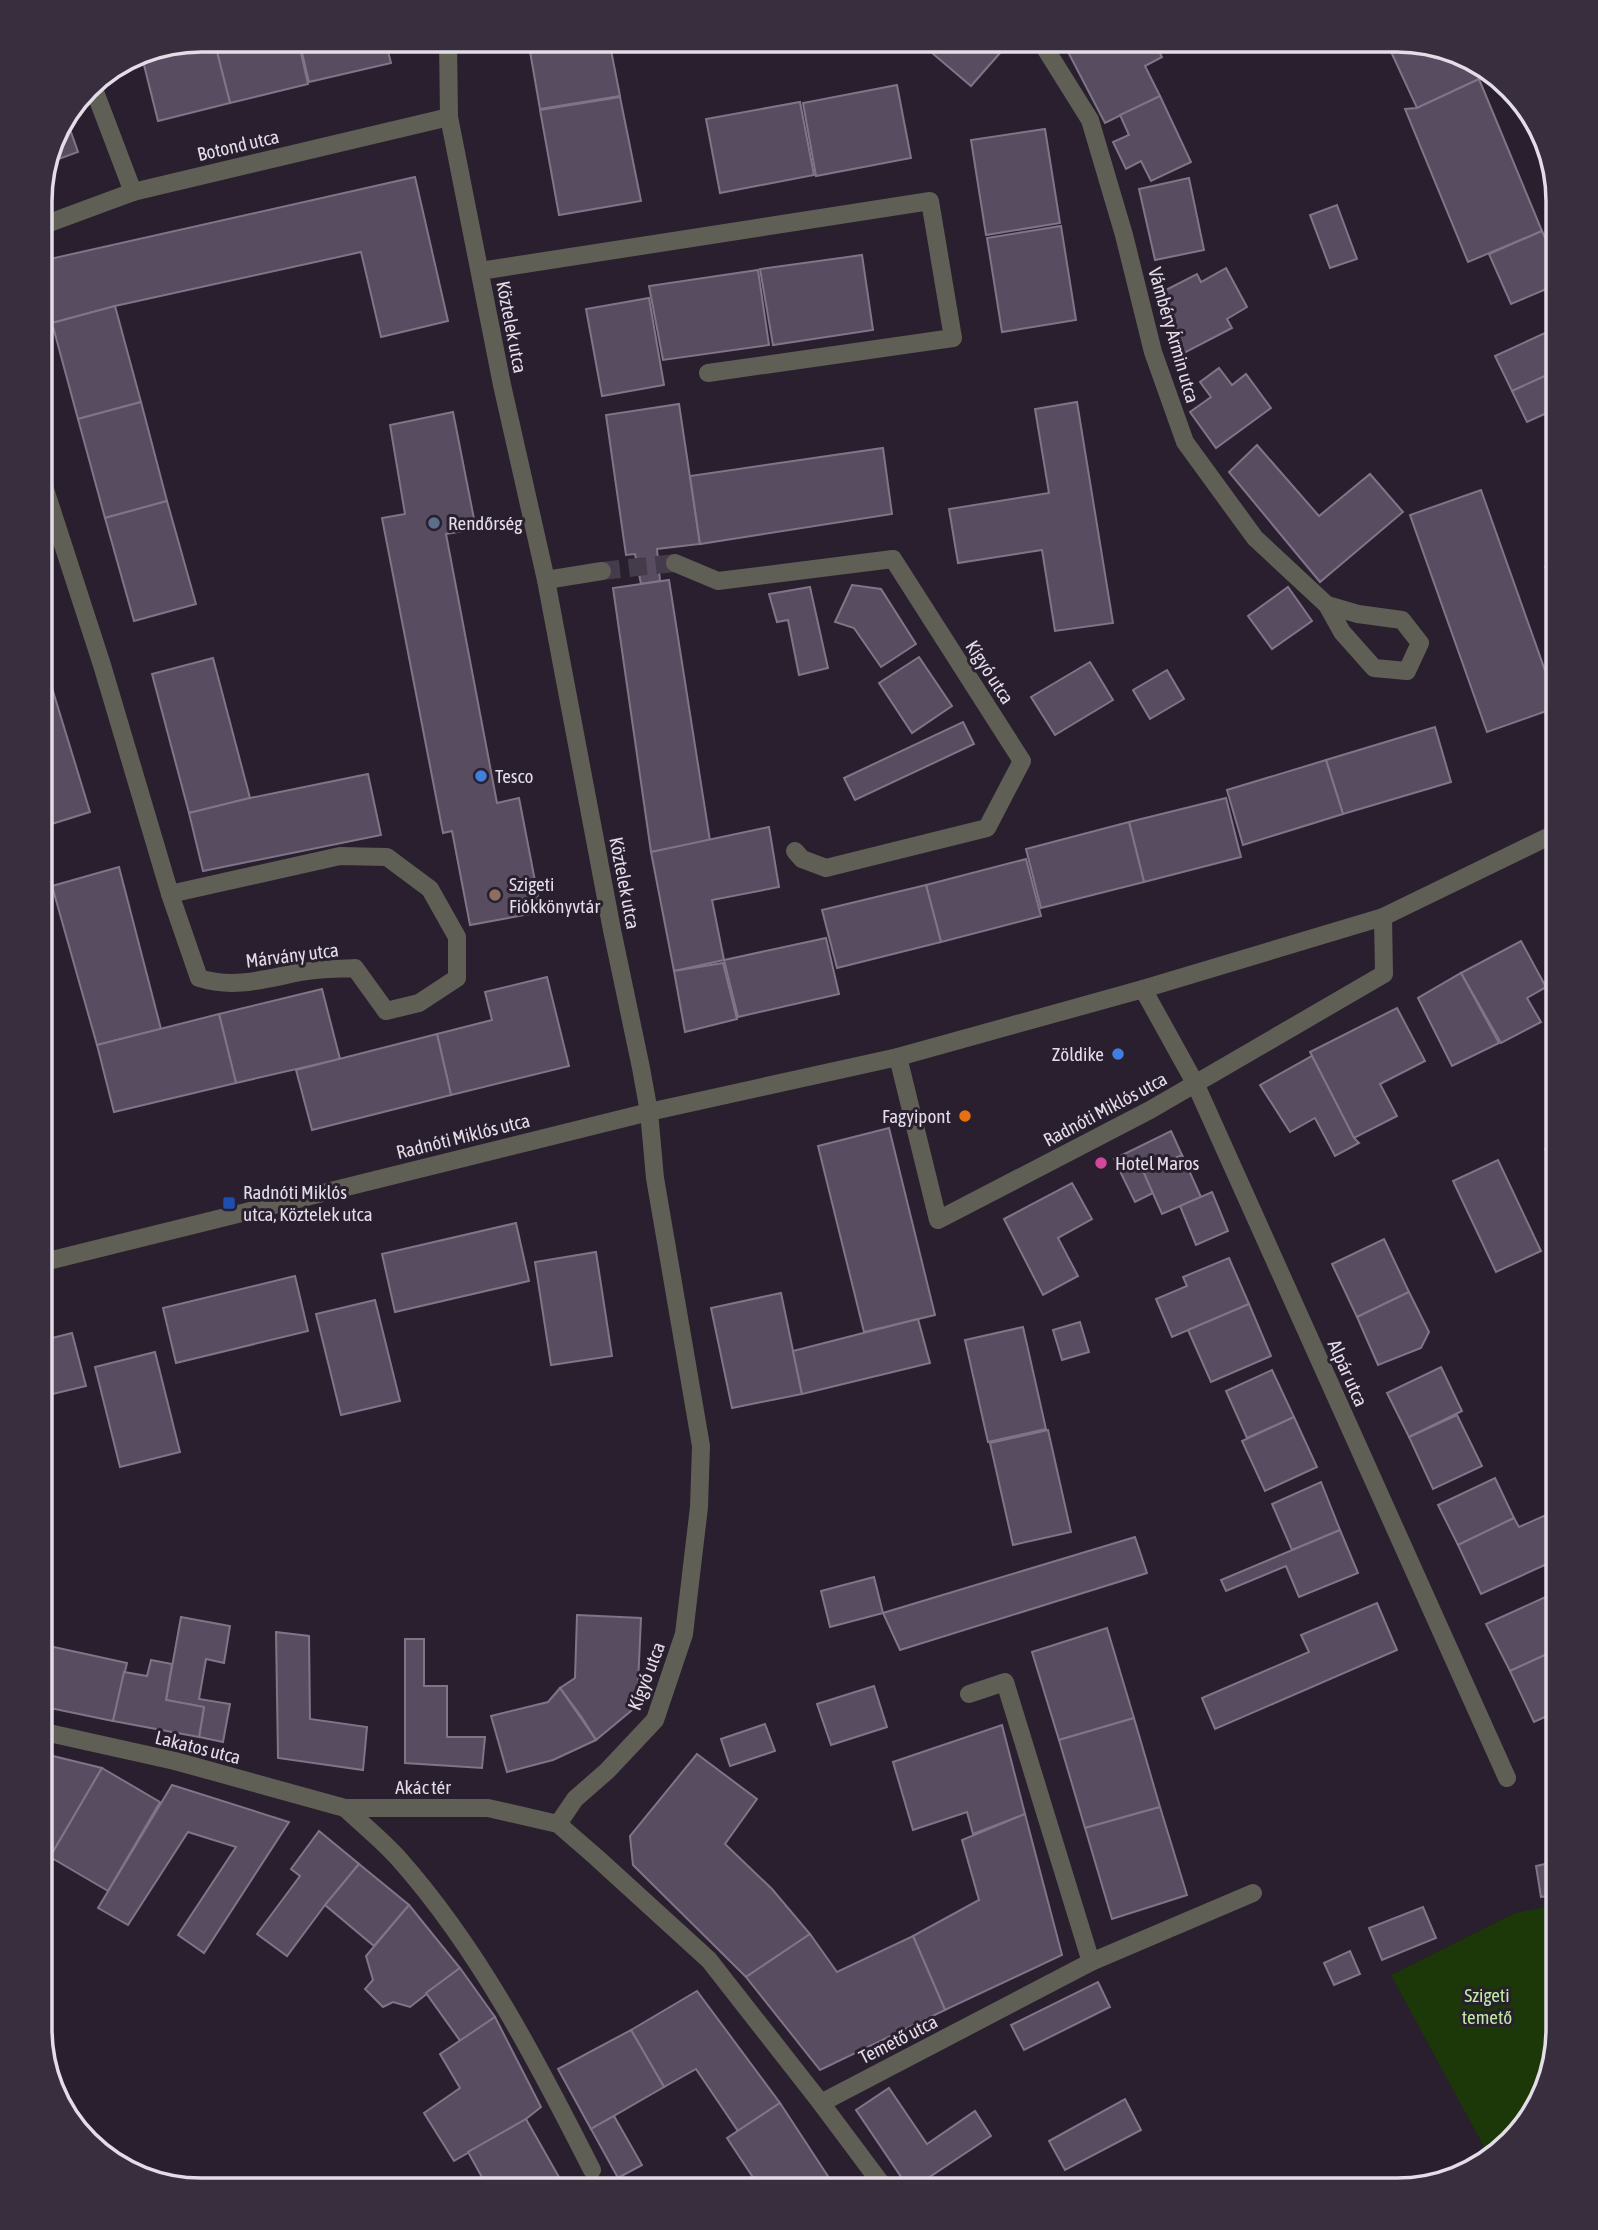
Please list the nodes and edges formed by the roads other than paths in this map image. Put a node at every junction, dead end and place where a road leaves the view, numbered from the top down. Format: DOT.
graph roads {
  1 [pos="448,52"];
  2 [pos="1048,53"];
  3 [pos="97,96"];
  4 [pos="449,117"];
  5 [pos="133,191"];
  6 [pos="53,221"];
  7 [pos="480,271"];
  8 [pos="708,373"];
  9 [pos="53,513"];
  10 [pos="675,563"];
  11 [pos="601,571"];
  12 [pos="546,580"];
  13 [pos="1327,605"];
  14 [pos="1546,838"];
  15 [pos="795,852"];
  16 [pos="170,894"];
  17 [pos="1384,916"];
  18 [pos="1143,989"];
  19 [pos="898,1057"];
  20 [pos="1195,1083"];
  21 [pos="649,1112"];
  22 [pos="52,1260"];
  23 [pos="699,1507"];
  24 [pos="969,1694"];
  25 [pos="52,1734"];
  26 [pos="1507,1778"];
  27 [pos="345,1808"];
  28 [pos="558,1824"];
  29 [pos="1254,1893"];
  30 [pos="1091,1962"];
  31 [pos="821,2102"];
  32 [pos="592,2170"];
  33 [pos="877,2178"];
  1 -- 4 [label="street, Köztelek utca"];
  2 -- 13 [label="street, Vámbéry Ármin utca"];
  3 -- 5 [label="street"];
  4 -- 5 [label="street, Botond utca"];
  4 -- 7 [label="street, Köztelek utca"];
  5 -- 6 [label="street, Botond utca"];
  7 -- 8 [label="street, Köztelek utca"];
  7 -- 12 [label="street, Köztelek utca"];
  9 -- 16 [label="street, Márvány utca"];
  10 -- 15 [label="street, Kígyó utca"];
  11 -- 12 [label="street"];
  12 -- 21 [label="street, Köztelek utca"];
  13 -- 13 [label="street, Vámbéry Ármin utca"];
  14 -- 17 [label="street, Radnóti Miklós utca"];
  16 -- 16 [label="street, Márvány utca"];
  17 -- 18 [label="street, Radnóti Miklós utca"];
  17 -- 20 [label="street, Radnóti Miklós utca"];
  18 -- 19 [label="street, Radnóti Miklós utca"];
  18 -- 20 [label="street, Alpár utca"];
  19 -- 20 [label="street, Radnóti Miklós utca"];
  19 -- 21 [label="street, Radnóti Miklós utca"];
  20 -- 26 [label="street, Alpár utca"];
  21 -- 22 [label="street, Radnóti Miklós utca"];
  21 -- 23 [label="street, Köztelek utca"];
  23 -- 28 [label="street, Kígyó utca"];
  24 -- 30 [label="street"];
  25 -- 27 [label="street, Lakatos utca"];
  27 -- 28 [label="street, Akác tér"];
  27 -- 32 [label="street"];
  28 -- 31 [label="street, Akác tér"];
  29 -- 30 [label="street, Temető utca"];
  30 -- 31 [label="street, Temető utca"];
  31 -- 33 [label="street"];
}
